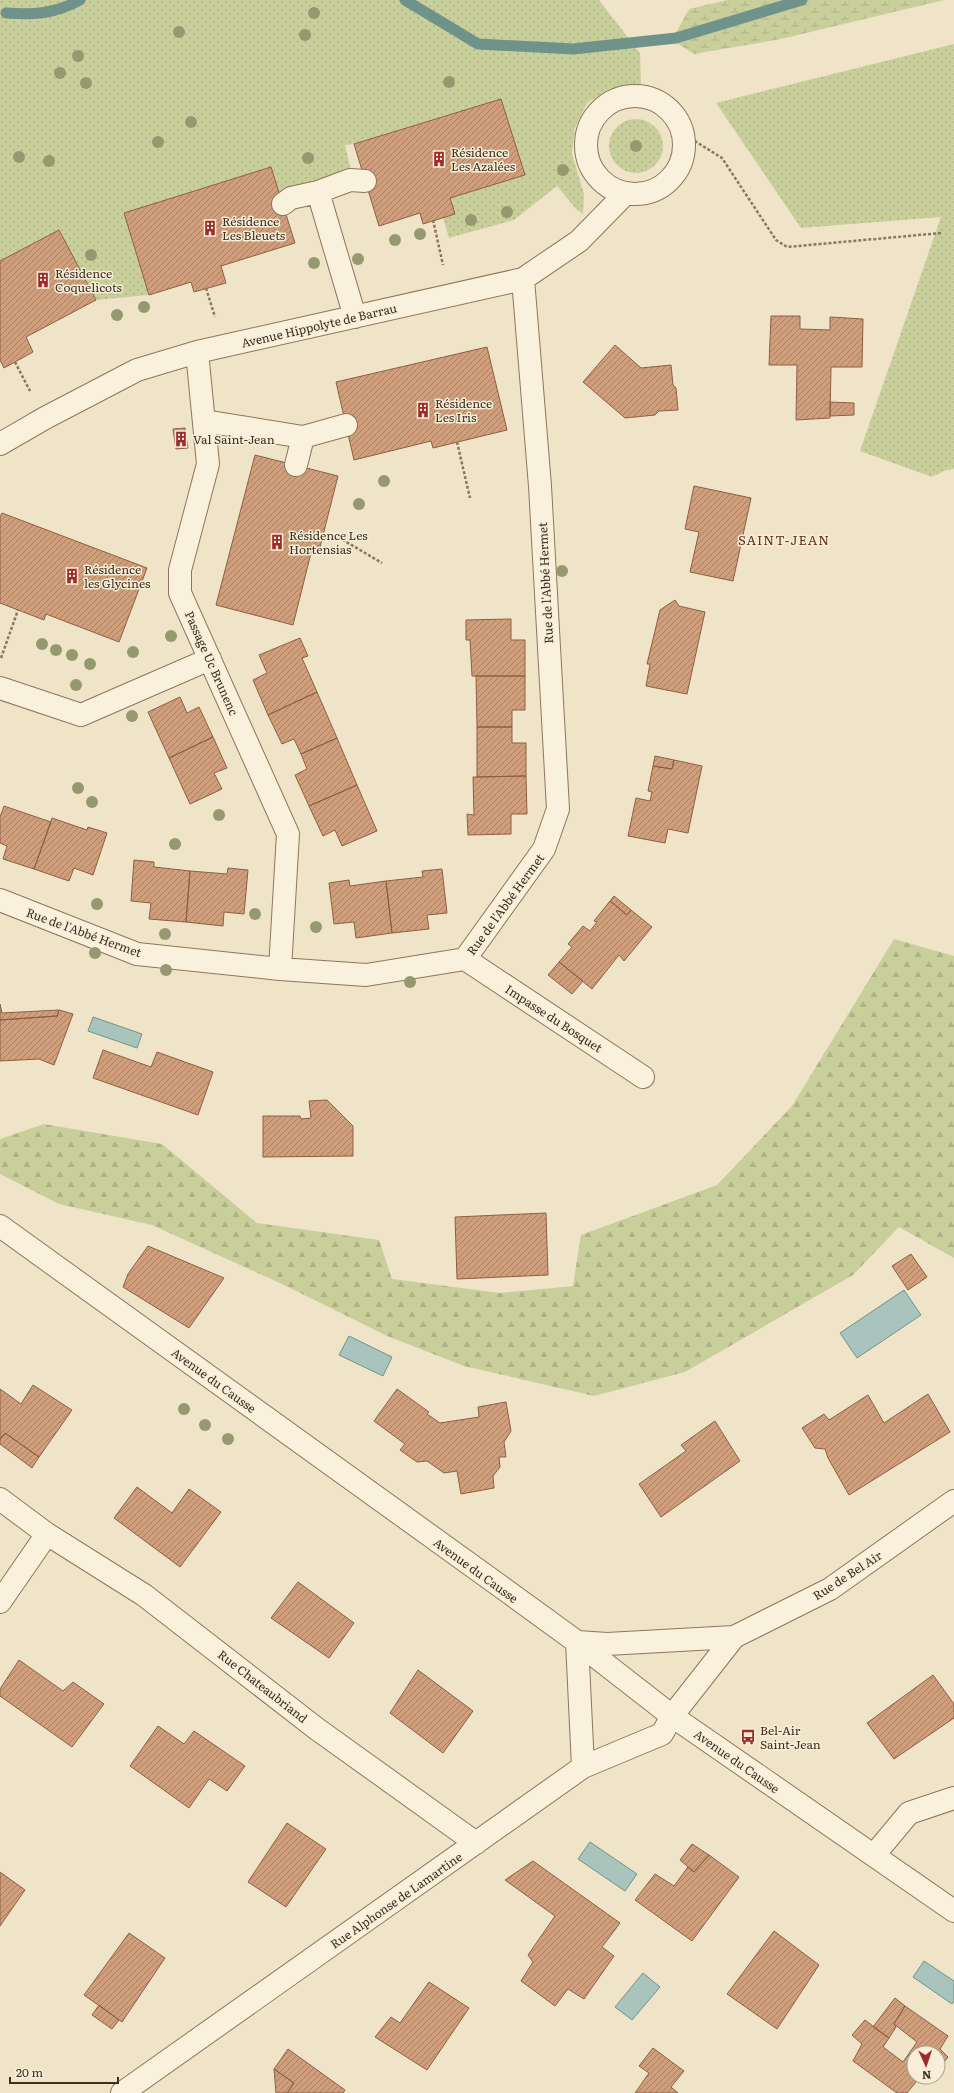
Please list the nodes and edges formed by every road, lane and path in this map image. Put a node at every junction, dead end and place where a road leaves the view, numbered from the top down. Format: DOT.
graph roads {
  1 [pos="682,133"];
  2 [pos="365,181"];
  3 [pos="318,192"];
  4 [pos="626,194"];
  5 [pos="283,204"];
  6 [pos="433,220"];
  7 [pos="941,233"];
  8 [pos="444,266"];
  9 [pos="523,278"];
  10 [pos="355,317"];
  11 [pos="197,352"];
  12 [pos="204,421"];
  13 [pos="346,425"];
  14 [pos="304,437"];
  15 [pos="457,442"];
  16 [pos="0,444"];
  17 [pos="296,465"];
  18 [pos="470,498"];
  19 [pos="323,536"];
  20 [pos="382,563"];
  21 [pos="18,610"];
  22 [pos="210,659"];
  23 [pos="0,662"];
  24 [pos="0,688"];
  25 [pos="0,900"];
  26 [pos="464,959"];
  27 [pos="280,969"];
  28 [pos="643,1077"];
  29 [pos="0,1226"];
  30 [pos="0,1499"];
  31 [pos="954,1501"];
  32 [pos="47,1534"];
  33 [pos="0,1602"];
  34 [pos="734,1637"];
  35 [pos="577,1642"];
  36 [pos="672,1716"];
  37 [pos="583,1767"];
  38 [pos="954,1798"];
  39 [pos="476,1843"];
  40 [pos="874,1855"];
  41 [pos="954,1911"];
  42 [pos="122,2093"];
  1 -- 4 [label="street"];
  1 -- 4 [label="street"];
  1 -- 7 [label="path"];
  2 -- 3 [label="street"];
  3 -- 5 [label="street"];
  3 -- 10 [label="street"];
  4 -- 9 [label="street, Avenue Hippolyte de Barrau"];
  6 -- 8 [label="path"];
  9 -- 10 [label="street, Avenue Hippolyte de Barrau"];
  9 -- 26 [label="street, Rue de l'Abbé Hermet"];
  10 -- 11 [label="street, Avenue Hippolyte de Barrau"];
  11 -- 12 [label="street, Passage Uc Brunenc"];
  11 -- 16 [label="street, Avenue Hippolyte de Barrau"];
  12 -- 14 [label="street"];
  12 -- 22 [label="street, Passage Uc Brunenc"];
  13 -- 14 [label="street"];
  14 -- 17 [label="street"];
  15 -- 18 [label="path"];
  19 -- 20 [label="path"];
  21 -- 23 [label="path"];
  22 -- 24 [label="street"];
  22 -- 27 [label="street, Passage Uc Brunenc"];
  25 -- 27 [label="street, Rue de l'Abbé Hermet"];
  26 -- 27 [label="street, Rue de l'Abbé Hermet"];
  26 -- 28 [label="street, Impasse du Bosquet"];
  29 -- 35 [label="street, Avenue du Causse"];
  30 -- 32 [label="street, Rue Chateaubriand"];
  31 -- 34 [label="street, Rue de Bel Air"];
  32 -- 33 [label="street"];
  32 -- 39 [label="street, Rue Chateaubriand"];
  34 -- 35 [label="street, Rue de Bel Air"];
  34 -- 36 [label="street, Rue de Bel Air"];
  35 -- 36 [label="street, Avenue du Causse"];
  35 -- 37 [label="street"];
  36 -- 37 [label="street, Rue Alphonse de Lamartine"];
  36 -- 40 [label="street, Avenue du Causse"];
  37 -- 39 [label="street, Rue Alphonse de Lamartine"];
  38 -- 40 [label="street"];
  39 -- 42 [label="street, Rue Alphonse de Lamartine"];
  40 -- 41 [label="street, Avenue du Causse"];
}
